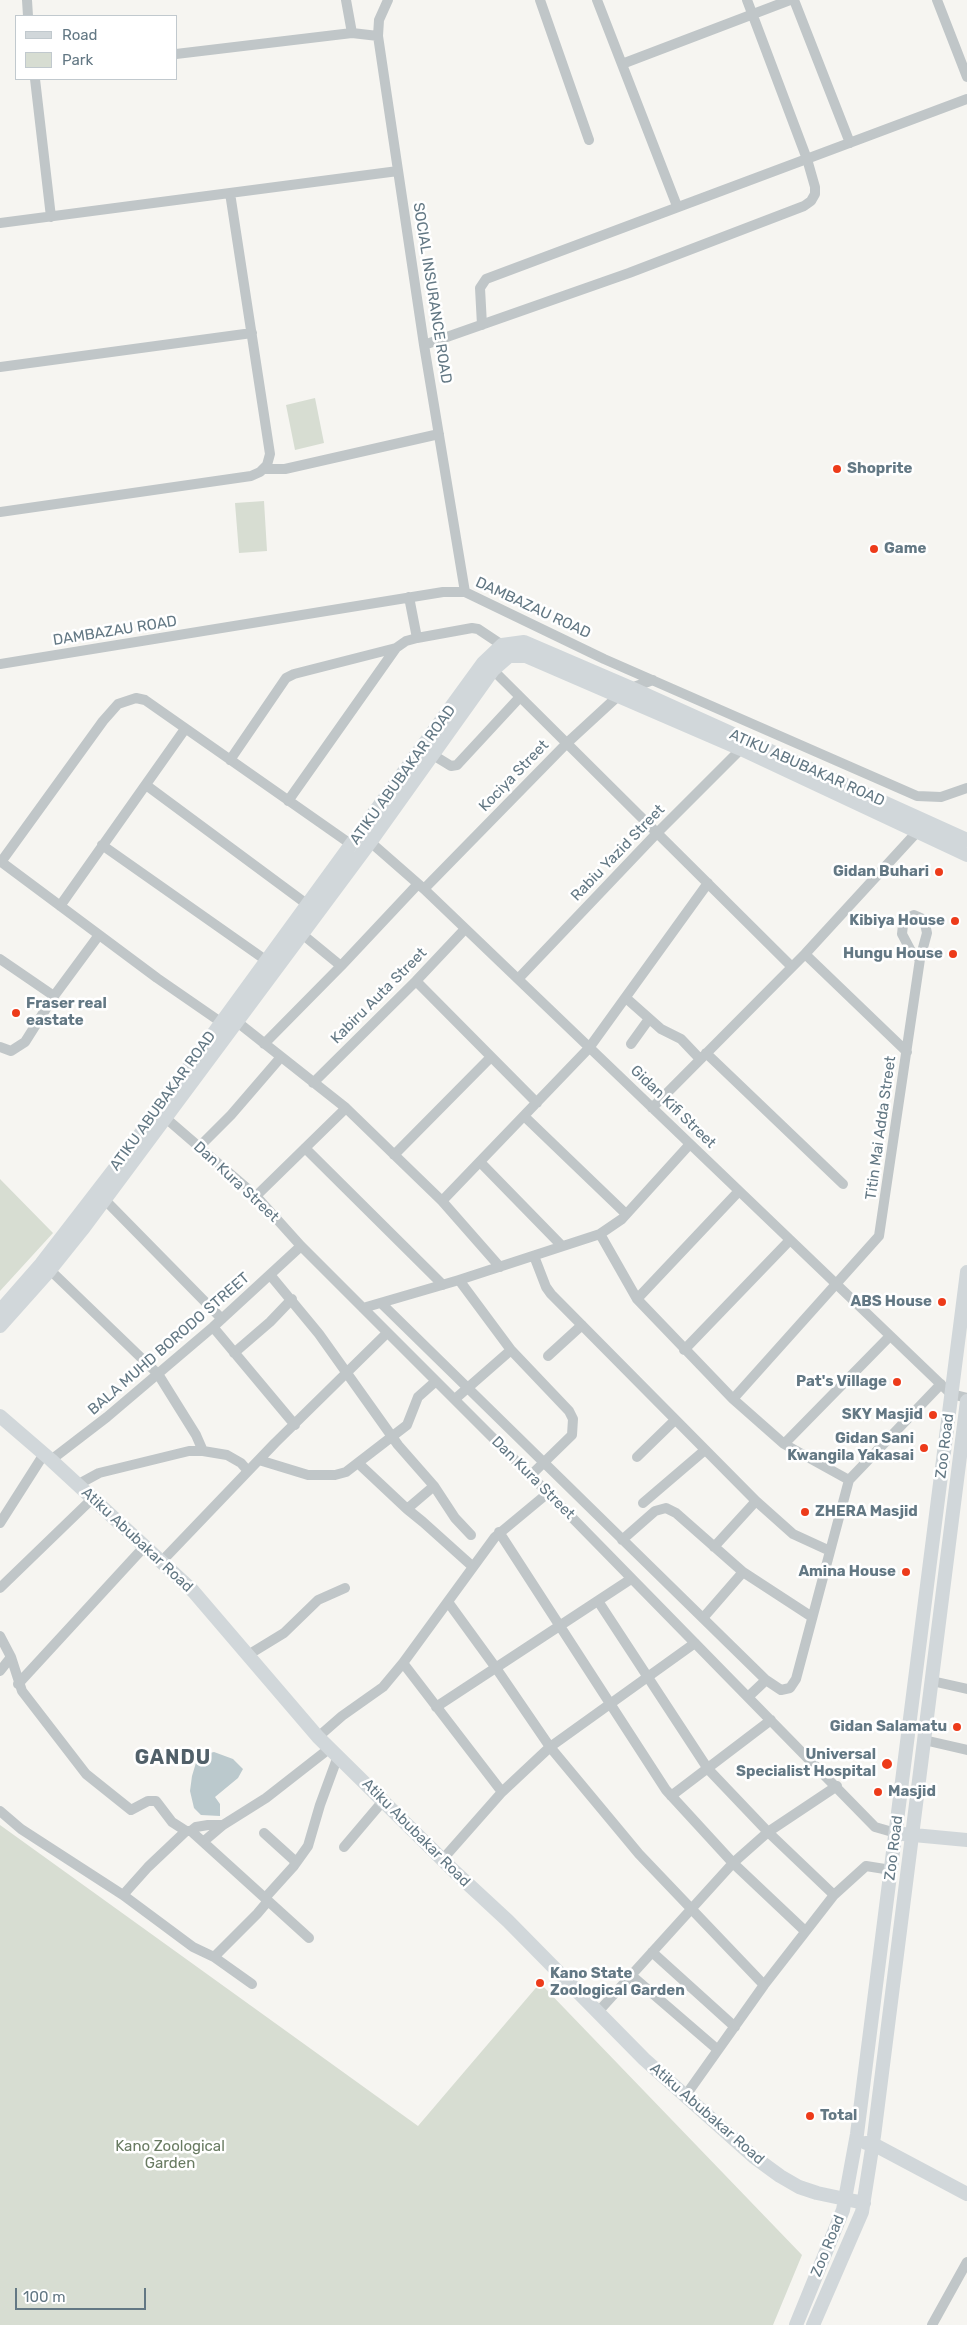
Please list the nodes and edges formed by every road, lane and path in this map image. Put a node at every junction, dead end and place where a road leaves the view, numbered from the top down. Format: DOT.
graph roads {
  1 [pos="27,0"];
  2 [pos="346,0"];
  3 [pos="388,0"];
  4 [pos="540,0"];
  5 [pos="597,0"];
  6 [pos="747,0"];
  7 [pos="790,0"];
  8 [pos="794,0"];
  9 [pos="937,0"];
  10 [pos="28,15"];
  11 [pos="753,15"];
  12 [pos="352,33"];
  13 [pos="378,36"];
  14 [pos="178,54"];
  15 [pos="622,64"];
  16 [pos="967,77"];
  17 [pos="36,80"];
  18 [pos="967,99"];
  19 [pos="589,140"];
  20 [pos="850,143"];
  21 [pos="806,159"];
  22 [pos="398,171"];
  23 [pos="230,193"];
  24 [pos="677,206"];
  25 [pos="51,217"];
  26 [pos="0,224"];
  27 [pos="482,325"];
  28 [pos="252,333"];
  29 [pos="424,345"];
  30 [pos="0,368"];
  31 [pos="439,434"];
  32 [pos="264,469"];
  33 [pos="0,512"];
  34 [pos="465,592"];
  35 [pos="409,597"];
  36 [pos="417,638"];
  37 [pos="502,645"];
  38 [pos="396,648"];
  39 [pos="0,664"];
  40 [pos="493,670"];
  41 [pos="653,680"];
  42 [pos="631,688"];
  43 [pos="520,697"];
  44 [pos="617,697"];
  45 [pos="185,729"];
  46 [pos="567,743"];
  47 [pos="741,750"];
  48 [pos="433,755"];
  49 [pos="230,760"];
  50 [pos="858,770"];
  51 [pos="146,785"];
  52 [pos="849,787"];
  53 [pos="967,788"];
  54 [pos="288,800"];
  55 [pos="917,832"];
  56 [pos="657,833"];
  57 [pos="361,840"];
  58 [pos="967,840"];
  59 [pos="102,845"];
  60 [pos="967,855"];
  61 [pos="1,861"];
  62 [pos="708,883"];
  63 [pos="421,887"];
  64 [pos="308,905"];
  65 [pos="60,906"];
  66 [pos="465,929"];
  67 [pos="302,934"];
  68 [pos="99,935"];
  69 [pos="805,954"];
  70 [pos="0,959"];
  71 [pos="920,959"];
  72 [pos="267,962"];
  73 [pos="341,966"];
  74 [pos="791,966"];
  75 [pos="518,979"];
  76 [pos="416,981"];
  77 [pos="54,996"];
  78 [pos="626,998"];
  79 [pos="649,1019"];
  80 [pos="229,1024"];
  81 [pos="264,1044"];
  82 [pos="631,1044"];
  83 [pos="0,1047"];
  84 [pos="589,1048"];
  85 [pos="908,1052"];
  86 [pos="703,1056"];
  87 [pos="281,1057"];
  88 [pos="491,1057"];
  89 [pos="313,1083"];
  90 [pos="537,1103"];
  91 [pos="346,1108"];
  92 [pos="652,1108"];
  93 [pos="161,1114"];
  94 [pos="524,1116"];
  95 [pos="690,1144"];
  96 [pos="199,1146"];
  97 [pos="305,1148"];
  98 [pos="394,1156"];
  99 [pos="480,1162"];
  100 [pos="843,1184"];
  101 [pos="740,1192"];
  102 [pos="256,1196"];
  103 [pos="105,1200"];
  104 [pos="442,1201"];
  105 [pos="626,1214"];
  106 [pos="600,1234"];
  107 [pos="790,1240"];
  108 [pos="301,1246"];
  109 [pos="562,1246"];
  110 [pos="534,1256"];
  111 [pos="500,1267"];
  112 [pos="50,1270"];
  113 [pos="967,1272"];
  114 [pos="271,1276"];
  115 [pos="459,1280"];
  116 [pos="443,1285"];
  117 [pos="837,1285"];
  118 [pos="637,1298"];
  119 [pos="292,1299"];
  120 [pos="381,1303"];
  121 [pos="363,1308"];
  122 [pos="0,1311"];
  123 [pos="222,1319"];
  124 [pos="582,1325"];
  125 [pos="0,1326"];
  126 [pos="213,1327"];
  127 [pos="387,1333"];
  128 [pos="890,1336"];
  129 [pos="511,1350"];
  130 [pos="684,1350"];
  131 [pos="234,1353"];
  132 [pos="548,1356"];
  133 [pos="348,1373"];
  134 [pos="158,1374"];
  135 [pos="436,1381"];
  136 [pos="941,1384"];
  137 [pos="469,1387"];
  138 [pos="952,1394"];
  139 [pos="455,1399"];
  140 [pos="733,1399"];
  141 [pos="967,1399"];
  142 [pos="0,1416"];
  143 [pos="675,1420"];
  144 [pos="295,1425"];
  145 [pos="392,1436"];
  146 [pos="784,1444"];
  147 [pos="705,1450"];
  148 [pos="203,1451"];
  149 [pos="48,1457"];
  150 [pos="636,1457"];
  151 [pos="259,1460"];
  152 [pos="544,1463"];
  153 [pos="358,1464"];
  154 [pos="248,1471"];
  155 [pos="531,1475"];
  156 [pos="848,1480"];
  157 [pos="77,1485"];
  158 [pos="434,1486"];
  159 [pos="548,1493"];
  160 [pos="92,1499"];
  161 [pos="756,1501"];
  162 [pos="643,1503"];
  163 [pos="407,1509"];
  164 [pos="0,1523"];
  165 [pos="499,1532"];
  166 [pos="471,1535"];
  167 [pos="622,1540"];
  168 [pos="145,1546"];
  169 [pos="714,1547"];
  170 [pos="830,1551"];
  171 [pos="162,1561"];
  172 [pos="472,1566"];
  173 [pos="743,1572"];
  174 [pos="631,1579"];
  175 [pos="0,1588"];
  176 [pos="345,1588"];
  177 [pos="598,1601"];
  178 [pos="448,1602"];
  179 [pos="812,1617"];
  180 [pos="702,1618"];
  181 [pos="559,1626"];
  182 [pos="0,1636"];
  183 [pos="695,1643"];
  184 [pos="248,1655"];
  185 [pos="11,1657"];
  186 [pos="403,1663"];
  187 [pos="496,1668"];
  188 [pos="0,1671"];
  189 [pos="648,1678"];
  190 [pos="766,1680"];
  191 [pos="932,1681"];
  192 [pos="18,1684"];
  193 [pos="967,1689"];
  194 [pos="748,1697"];
  195 [pos="610,1706"];
  196 [pos="436,1707"];
  197 [pos="771,1720"];
  198 [pos="318,1737"];
  199 [pos="924,1740"];
  200 [pos="550,1747"];
  201 [pos="967,1750"];
  202 [pos="334,1752"];
  203 [pos="708,1769"];
  204 [pos="837,1786"];
  205 [pos="502,1792"];
  206 [pos="670,1796"];
  207 [pos="383,1802"];
  208 [pos="0,1811"];
  209 [pos="223,1825"];
  210 [pos="188,1831"];
  211 [pos="768,1832"];
  212 [pos="264,1833"];
  213 [pos="896,1833"];
  214 [pos="912,1835"];
  215 [pos="967,1840"];
  216 [pos="203,1842"];
  217 [pos="344,1847"];
  218 [pos="442,1860"];
  219 [pos="296,1862"];
  220 [pos="733,1863"];
  221 [pos="891,1870"];
  222 [pos="123,1895"];
  223 [pos="834,1895"];
  224 [pos="266,1899"];
  225 [pos="691,1909"];
  226 [pos="805,1930"];
  227 [pos="310,1938"];
  228 [pos="652,1952"];
  229 [pos="214,1957"];
  230 [pos="632,1975"];
  231 [pos="252,1984"];
  232 [pos="764,1985"];
  233 [pos="597,2013"];
  234 [pos="735,2027"];
  235 [pos="718,2050"];
  236 [pos="686,2095"];
  237 [pos="856,2142"];
  238 [pos="873,2144"];
  239 [pos="967,2194"];
  240 [pos="846,2201"];
  241 [pos="864,2203"];
  242 [pos="967,2262"];
  243 [pos="796,2325"];
  244 [pos="813,2325"];
  245 [pos="932,2325"];
  1 -- 10 [label="street"];
  2 -- 12 [label="street"];
  3 -- 13 [label="street, SOCIAL INSURANCE ROAD"];
  4 -- 19 [label="street"];
  5 -- 15 [label="street"];
  6 -- 11 [label="street"];
  7 -- 11 [label="street"];
  8 -- 20 [label="street"];
  9 -- 16 [label="street"];
  11 -- 15 [label="street"];
  11 -- 21 [label="street"];
  12 -- 13 [label="street"];
  12 -- 14 [label="street"];
  13 -- 22 [label="street, SOCIAL INSURANCE ROAD"];
  15 -- 24 [label="street"];
  17 -- 25 [label="street"];
  18 -- 20 [label="street"];
  20 -- 21 [label="street"];
  21 -- 24 [label="street"];
  21 -- 27 [label="street"];
  22 -- 23 [label="street"];
  22 -- 29 [label="street, SOCIAL INSURANCE ROAD"];
  23 -- 25 [label="street"];
  23 -- 28 [label="street"];
  24 -- 27 [label="street"];
  25 -- 26 [label="street"];
  27 -- 29 [label="street"];
  28 -- 30 [label="street"];
  28 -- 32 [label="street"];
  29 -- 31 [label="street, SOCIAL INSURANCE ROAD"];
  31 -- 32 [label="street"];
  31 -- 34 [label="street, SOCIAL INSURANCE ROAD"];
  32 -- 33 [label="street"];
  34 -- 35 [label="street, DAMBAZAU ROAD"];
  34 -- 41 [label="street, DAMBAZAU ROAD"];
  35 -- 36 [label="street"];
  35 -- 39 [label="street, DAMBAZAU ROAD"];
  36 -- 37 [label="street"];
  36 -- 38 [label="street"];
  37 -- 42 [label="street, ATIKU ABUBAKAR ROAD"];
  37 -- 57 [label="street, ATIKU ABUBAKAR ROAD"];
  38 -- 49 [label="street"];
  38 -- 54 [label="street"];
  40 -- 43 [label="street"];
  40 -- 44 [label="street"];
  40 -- 48 [label="street"];
  41 -- 42 [label="street, Kociya Street"];
  41 -- 50 [label="street, DAMBAZAU ROAD"];
  42 -- 44 [label="street, Kociya Street"];
  42 -- 52 [label="street, ATIKU ABUBAKAR ROAD"];
  43 -- 46 [label="street"];
  43 -- 48 [label="street"];
  44 -- 46 [label="street, Kociya Street"];
  44 -- 47 [label="street"];
  45 -- 49 [label="street, Gidan Kifi Street"];
  45 -- 51 [label="street"];
  45 -- 61 [label="street, Gidan Kifi Street"];
  46 -- 56 [label="street"];
  46 -- 63 [label="street, Kociya Street"];
  47 -- 55 [label="street"];
  47 -- 56 [label="street, Rabiu Yazid Street"];
  48 -- 57 [label="street"];
  49 -- 54 [label="street, Gidan Kifi Street"];
  50 -- 52 [label="street"];
  50 -- 53 [label="street, DAMBAZAU ROAD"];
  51 -- 59 [label="street"];
  51 -- 64 [label="street"];
  52 -- 58 [label="street, ATIKU ABUBAKAR ROAD"];
  54 -- 57 [label="street, Gidan Kifi Street"];
  55 -- 60 [label="street"];
  55 -- 69 [label="street"];
  56 -- 62 [label="street"];
  56 -- 75 [label="street, Rabiu Yazid Street"];
  57 -- 63 [label="street, Gidan Kifi Street"];
  57 -- 64 [label="street, ATIKU ABUBAKAR ROAD"];
  57 -- 67 [label="street"];
  59 -- 65 [label="street"];
  59 -- 72 [label="street"];
  61 -- 65 [label="street"];
  62 -- 74 [label="street"];
  62 -- 78 [label="street"];
  63 -- 66 [label="street, Gidan Kifi Street"];
  63 -- 73 [label="street, Kociya Street"];
  64 -- 72 [label="street, ATIKU ABUBAKAR ROAD"];
  65 -- 68 [label="street"];
  66 -- 75 [label="street, Gidan Kifi Street"];
  66 -- 76 [label="street, Kabiru Auta Street"];
  67 -- 73 [label="street"];
  67 -- 80 [label="street"];
  68 -- 77 [label="street"];
  68 -- 80 [label="street"];
  69 -- 74 [label="street"];
  69 -- 85 [label="street"];
  70 -- 77 [label="street"];
  71 -- 85 [label="street, Titin Mai Adda Street"];
  72 -- 80 [label="street, ATIKU ABUBAKAR ROAD"];
  73 -- 81 [label="street, Kociya Street"];
  74 -- 86 [label="street"];
  75 -- 84 [label="street, Gidan Kifi Street"];
  76 -- 88 [label="street"];
  76 -- 89 [label="street, Kabiru Auta Street"];
  77 -- 83 [label="street"];
  78 -- 79 [label="street"];
  78 -- 84 [label="street"];
  79 -- 82 [label="street"];
  79 -- 86 [label="street"];
  80 -- 81 [label="street"];
  80 -- 93 [label="street, ATIKU ABUBAKAR ROAD"];
  81 -- 87 [label="street"];
  84 -- 90 [label="street"];
  84 -- 92 [label="street, Gidan Kifi Street"];
  85 -- 117 [label="street, Titin Mai Adda Street"];
  86 -- 92 [label="street"];
  86 -- 100 [label="street"];
  87 -- 89 [label="street"];
  87 -- 96 [label="street"];
  88 -- 90 [label="street"];
  88 -- 98 [label="street"];
  89 -- 91 [label="street"];
  90 -- 94 [label="street"];
  91 -- 97 [label="street"];
  91 -- 98 [label="street"];
  92 -- 95 [label="street, Gidan Kifi Street"];
  93 -- 96 [label="street, Dan Kura Street"];
  93 -- 103 [label="street"];
  93 -- 122 [label="street, ATIKU ABUBAKAR ROAD"];
  94 -- 99 [label="street"];
  94 -- 105 [label="street"];
  95 -- 101 [label="street, Gidan Kifi Street"];
  95 -- 105 [label="street"];
  96 -- 102 [label="street, Dan Kura Street"];
  97 -- 102 [label="street"];
  97 -- 116 [label="street"];
  98 -- 104 [label="street"];
  99 -- 104 [label="street"];
  99 -- 109 [label="street"];
  101 -- 107 [label="street, Gidan Kifi Street"];
  101 -- 118 [label="street"];
  102 -- 108 [label="street, Dan Kura Street"];
  103 -- 112 [label="street"];
  103 -- 123 [label="street"];
  104 -- 111 [label="street"];
  105 -- 106 [label="street"];
  106 -- 109 [label="street"];
  106 -- 118 [label="street"];
  107 -- 117 [label="street, Gidan Kifi Street"];
  107 -- 130 [label="street"];
  108 -- 114 [label="street, BALA MUHD BORODO STREET"];
  108 -- 121 [label="street, Dan Kura Street"];
  109 -- 110 [label="street"];
  110 -- 111 [label="street"];
  110 -- 124 [label="street"];
  111 -- 115 [label="street"];
  112 -- 125 [label="street"];
  112 -- 134 [label="street"];
  113 -- 138 [label="street, Zoo Road"];
  114 -- 119 [label="street"];
  114 -- 123 [label="street, BALA MUHD BORODO STREET"];
  115 -- 116 [label="street"];
  115 -- 129 [label="street"];
  116 -- 120 [label="street"];
  117 -- 128 [label="street, Gidan Kifi Street"];
  117 -- 140 [label="street, Titin Mai Adda Street"];
  118 -- 130 [label="street"];
  119 -- 131 [label="street"];
  119 -- 133 [label="street"];
  120 -- 121 [label="street"];
  120 -- 137 [label="street"];
  121 -- 127 [label="street, Dan Kura Street"];
  123 -- 126 [label="street, BALA MUHD BORODO STREET"];
  124 -- 132 [label="street"];
  124 -- 143 [label="street"];
  126 -- 131 [label="street"];
  126 -- 134 [label="street, BALA MUHD BORODO STREET"];
  127 -- 133 [label="street"];
  127 -- 135 [label="street, Dan Kura Street"];
  128 -- 136 [label="street, Gidan Kifi Street"];
  128 -- 146 [label="street"];
  129 -- 137 [label="street"];
  129 -- 152 [label="street"];
  130 -- 140 [label="street"];
  131 -- 144 [label="street"];
  133 -- 144 [label="street"];
  133 -- 145 [label="street"];
  134 -- 148 [label="street"];
  134 -- 149 [label="street, BALA MUHD BORODO STREET"];
  135 -- 139 [label="street, Dan Kura Street"];
  135 -- 145 [label="street"];
  136 -- 138 [label="street, Gidan Kifi Street"];
  136 -- 156 [label="street"];
  137 -- 139 [label="street"];
  137 -- 152 [label="street"];
  138 -- 141 [label="street, Gidan Kifi Street"];
  138 -- 213 [label="street, Zoo Road"];
  139 -- 155 [label="street, Dan Kura Street"];
  140 -- 146 [label="street"];
  141 -- 191 [label="street, Zoo Road"];
  142 -- 149 [label="street, Atiku Abubakar Road"];
  143 -- 147 [label="street"];
  143 -- 150 [label="street"];
  144 -- 151 [label="street"];
  145 -- 153 [label="street"];
  145 -- 158 [label="street"];
  146 -- 156 [label="street"];
  147 -- 161 [label="street"];
  147 -- 162 [label="street"];
  148 -- 154 [label="street"];
  148 -- 157 [label="street"];
  149 -- 157 [label="street, Atiku Abubakar Road"];
  149 -- 164 [label="street, BALA MUHD BORODO STREET"];
  151 -- 153 [label="street"];
  151 -- 154 [label="street"];
  152 -- 155 [label="street"];
  152 -- 167 [label="street"];
  153 -- 163 [label="street"];
  154 -- 171 [label="street"];
  155 -- 159 [label="street, Dan Kura Street"];
  156 -- 170 [label="street"];
  157 -- 160 [label="street, Atiku Abubakar Road"];
  158 -- 163 [label="street"];
  158 -- 166 [label="street"];
  159 -- 165 [label="street"];
  159 -- 174 [label="street, Dan Kura Street"];
  160 -- 168 [label="street, Atiku Abubakar Road"];
  160 -- 175 [label="street"];
  161 -- 169 [label="street"];
  161 -- 170 [label="street"];
  163 -- 172 [label="street"];
  165 -- 172 [label="street"];
  165 -- 181 [label="street"];
  167 -- 169 [label="street"];
  167 -- 180 [label="street"];
  168 -- 171 [label="street, Atiku Abubakar Road"];
  168 -- 192 [label="street"];
  169 -- 173 [label="street"];
  170 -- 179 [label="street"];
  171 -- 184 [label="street, Atiku Abubakar Road"];
  172 -- 178 [label="street"];
  173 -- 179 [label="street"];
  173 -- 180 [label="street"];
  174 -- 177 [label="street"];
  174 -- 183 [label="street, Dan Kura Street"];
  176 -- 184 [label="street"];
  177 -- 181 [label="street"];
  177 -- 189 [label="street"];
  178 -- 186 [label="street"];
  178 -- 187 [label="street"];
  179 -- 190 [label="street"];
  180 -- 190 [label="street"];
  181 -- 187 [label="street"];
  181 -- 195 [label="street"];
  182 -- 185 [label="street"];
  183 -- 189 [label="street"];
  183 -- 194 [label="street, Dan Kura Street"];
  184 -- 198 [label="street, Atiku Abubakar Road"];
  185 -- 188 [label="street"];
  185 -- 192 [label="street"];
  186 -- 196 [label="street"];
  186 -- 198 [label="street"];
  187 -- 196 [label="street"];
  187 -- 200 [label="street"];
  189 -- 195 [label="street"];
  189 -- 203 [label="street"];
  190 -- 194 [label="street"];
  191 -- 193 [label="street"];
  191 -- 199 [label="street, Zoo Road"];
  192 -- 210 [label="street"];
  194 -- 197 [label="street, Dan Kura Street"];
  195 -- 200 [label="street"];
  195 -- 206 [label="street"];
  196 -- 205 [label="street"];
  197 -- 203 [label="street"];
  197 -- 204 [label="street, Dan Kura Street"];
  198 -- 202 [label="street, Atiku Abubakar Road"];
  199 -- 201 [label="street"];
  199 -- 214 [label="street, Zoo Road"];
  200 -- 205 [label="street"];
  200 -- 225 [label="street"];
  202 -- 207 [label="street, Atiku Abubakar Road"];
  202 -- 209 [label="street"];
  202 -- 219 [label="street"];
  203 -- 206 [label="street"];
  203 -- 211 [label="street"];
  204 -- 211 [label="street"];
  204 -- 213 [label="street, Dan Kura Street"];
  205 -- 218 [label="street"];
  206 -- 220 [label="street"];
  207 -- 217 [label="street"];
  207 -- 218 [label="street, Atiku Abubakar Road"];
  208 -- 222 [label="street"];
  209 -- 210 [label="street"];
  209 -- 216 [label="street"];
  210 -- 216 [label="street"];
  210 -- 222 [label="street"];
  211 -- 220 [label="street"];
  211 -- 223 [label="street"];
  212 -- 219 [label="street"];
  213 -- 214 [label="street, Dan Kura Street"];
  213 -- 221 [label="street, Zoo Road"];
  214 -- 215 [label="street, Dan Kura Street"];
  214 -- 238 [label="street, Zoo Road"];
  216 -- 224 [label="street"];
  218 -- 233 [label="street, Atiku Abubakar Road"];
  219 -- 224 [label="street"];
  220 -- 225 [label="street"];
  220 -- 226 [label="street"];
  221 -- 223 [label="street"];
  221 -- 237 [label="street, Zoo Road"];
  222 -- 229 [label="street"];
  223 -- 226 [label="street"];
  224 -- 227 [label="street"];
  224 -- 229 [label="street"];
  225 -- 228 [label="street"];
  225 -- 232 [label="street"];
  226 -- 232 [label="street"];
  228 -- 230 [label="street"];
  228 -- 234 [label="street"];
  229 -- 231 [label="street"];
  230 -- 233 [label="street"];
  230 -- 235 [label="street"];
  232 -- 234 [label="street"];
  233 -- 236 [label="street, Atiku Abubakar Road"];
  234 -- 235 [label="street"];
  235 -- 236 [label="street"];
  236 -- 240 [label="street, Atiku Abubakar Road"];
  237 -- 238 [label="street"];
  237 -- 240 [label="street, Zoo Road"];
  238 -- 239 [label="street"];
  238 -- 241 [label="street, Zoo Road"];
  240 -- 241 [label="street, Atiku Abubakar Road"];
  240 -- 243 [label="street, Zoo Road"];
  241 -- 244 [label="street, Zoo Road"];
  242 -- 245 [label="street"];
}
